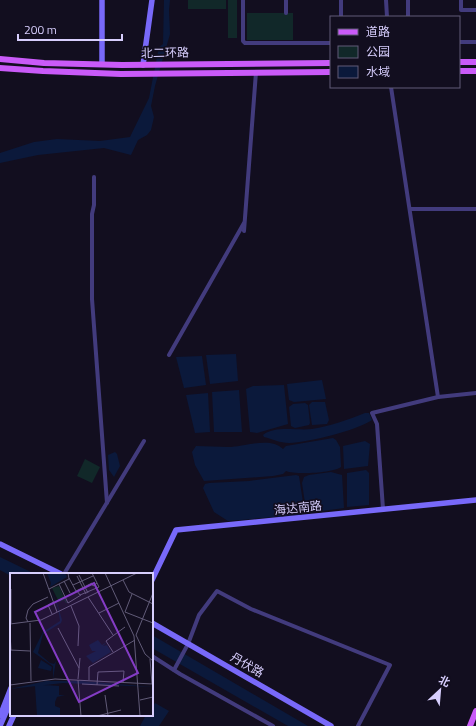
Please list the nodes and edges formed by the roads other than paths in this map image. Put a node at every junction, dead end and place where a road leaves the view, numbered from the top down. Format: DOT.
graph roads {
  1 [pos="102,0"];
  2 [pos="152,0"];
  3 [pos="243,0"];
  4 [pos="286,0"];
  5 [pos="341,0"];
  6 [pos="386,0"];
  7 [pos="408,0"];
  8 [pos="461,0"];
  9 [pos="476,10"];
  10 [pos="286,13"];
  11 [pos="340,16"];
  12 [pos="387,16"];
  13 [pos="408,16"];
  14 [pos="460,42"];
  15 [pos="476,42"];
  16 [pos="330,43"];
  17 [pos="0,59"];
  18 [pos="460,62"];
  19 [pos="476,62"];
  20 [pos="257,63"];
  21 [pos="330,63"];
  22 [pos="100,64"];
  23 [pos="143,64"];
  24 [pos="0,68"];
  25 [pos="460,71"];
  26 [pos="476,71"];
  27 [pos="256,72"];
  28 [pos="330,72"];
  29 [pos="98,73"];
  30 [pos="391,88"];
  31 [pos="94,177"];
  32 [pos="476,208"];
  33 [pos="410,209"];
  34 [pos="244,222"];
  35 [pos="244,231"];
  36 [pos="169,355"];
  37 [pos="476,393"];
  38 [pos="438,397"];
  39 [pos="144,441"];
  40 [pos="476,500"];
  41 [pos="107,503"];
  42 [pos="383,509"];
  43 [pos="0,544"];
  44 [pos="60,573"];
  45 [pos="63,573"];
  46 [pos="153,578"];
  47 [pos="153,624"];
  48 [pos="188,644"];
  49 [pos="153,657"];
  50 [pos="174,668"];
  51 [pos="10,691"];
  52 [pos="10,703"];
  53 [pos="476,711"];
  54 [pos="10,712"];
  55 [pos="0,716"];
  56 [pos="14,716"];
  57 [pos="0,726"];
  58 [pos="4,726"];
  59 [pos="9,726"];
  60 [pos="273,726"];
  61 [pos="331,726"];
  62 [pos="358,726"];
  63 [pos="470,726"];
  1 -- 22 [label="street"];
  2 -- 23 [label="street"];
  3 -- 16 [label="street"];
  4 -- 10 [label="street"];
  5 -- 11 [label="street"];
  6 -- 12 [label="street"];
  7 -- 13 [label="street"];
  8 -- 9 [label="street"];
  14 -- 15 [label="street"];
  17 -- 22 [label="main road, 北二环路"];
  18 -- 19 [label="main road"];
  20 -- 21 [label="main road, 北二环路"];
  20 -- 23 [label="main road, 北二环路"];
  20 -- 27 [label="street"];
  22 -- 23 [label="main road, 北二环路"];
  22 -- 29 [label="street"];
  24 -- 29 [label="main road, 北二环路"];
  25 -- 26 [label="main road"];
  27 -- 28 [label="main road, 北二环路"];
  27 -- 29 [label="main road, 北二环路"];
  27 -- 34 [label="street"];
  30 -- 33 [label="street"];
  31 -- 41 [label="street"];
  32 -- 33 [label="street"];
  33 -- 38 [label="street"];
  34 -- 35 [label="street"];
  34 -- 36 [label="street"];
  37 -- 38 [label="street"];
  38 -- 42 [label="street"];
  39 -- 41 [label="street"];
  40 -- 42 [label="street, 海达南路"];
  41 -- 45 [label="street"];
  42 -- 46 [label="street, 海达南路"];
  43 -- 44 [label="street"];
  47 -- 48 [label="street, 丹伏路"];
  48 -- 50 [label="street"];
  48 -- 61 [label="street, 丹伏路"];
  48 -- 62 [label="street"];
  49 -- 50 [label="street"];
  50 -- 60 [label="street"];
  51 -- 55 [label="street"];
  52 -- 57 [label="street"];
  53 -- 63 [label="main road"];
  54 -- 58 [label="street"];
  56 -- 59 [label="street"];
}
